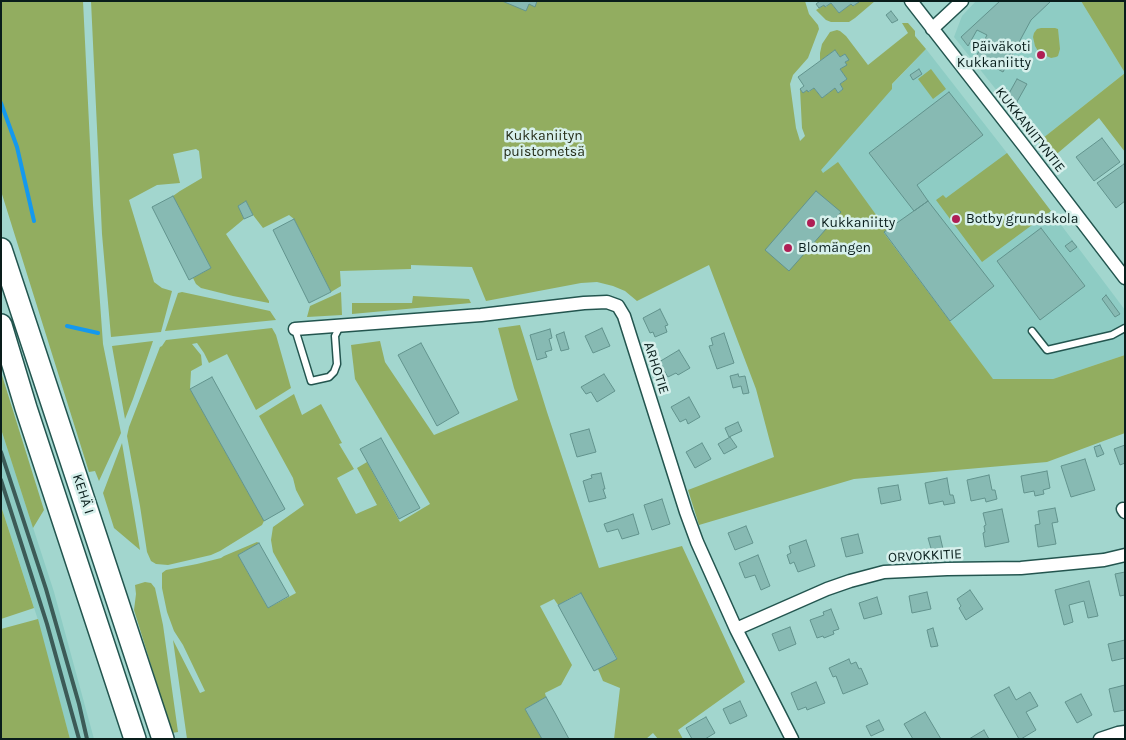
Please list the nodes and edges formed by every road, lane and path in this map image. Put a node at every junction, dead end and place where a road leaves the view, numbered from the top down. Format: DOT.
graph roads {
  1 [pos="911,1"];
  2 [pos="962,1"];
  3 [pos="932,29"];
  4 [pos="1,249"];
  5 [pos="1125,278"];
  6 [pos="1,325"];
  7 [pos="340,326"];
  8 [pos="1125,328"];
  9 [pos="295,329"];
  10 [pos="1032,330"];
  11 [pos="1125,555"];
  12 [pos="736,628"];
  13 [pos="1125,732"];
  14 [pos="135,739"];
  15 [pos="163,739"];
  16 [pos="792,739"];
  17 [pos="1100,739"];
  1 -- 3 [label="street, KUKKANIITYNTIE"];
  2 -- 3 [label="street"];
  3 -- 5 [label="street, KUKKANIITYNTIE"];
  4 -- 15 [label="highway, KEHÄ I"];
  6 -- 14 [label="highway, KEHÄ I"];
  7 -- 9 [label="street, ARHOTIE"];
  7 -- 9 [label="lane"];
  7 -- 12 [label="street, ARHOTIE"];
  8 -- 10 [label="lane"];
  11 -- 12 [label="street, ORVOKKITIE"];
  12 -- 16 [label="street, ARHOTIE"];
  13 -- 17 [label="street"];
}
